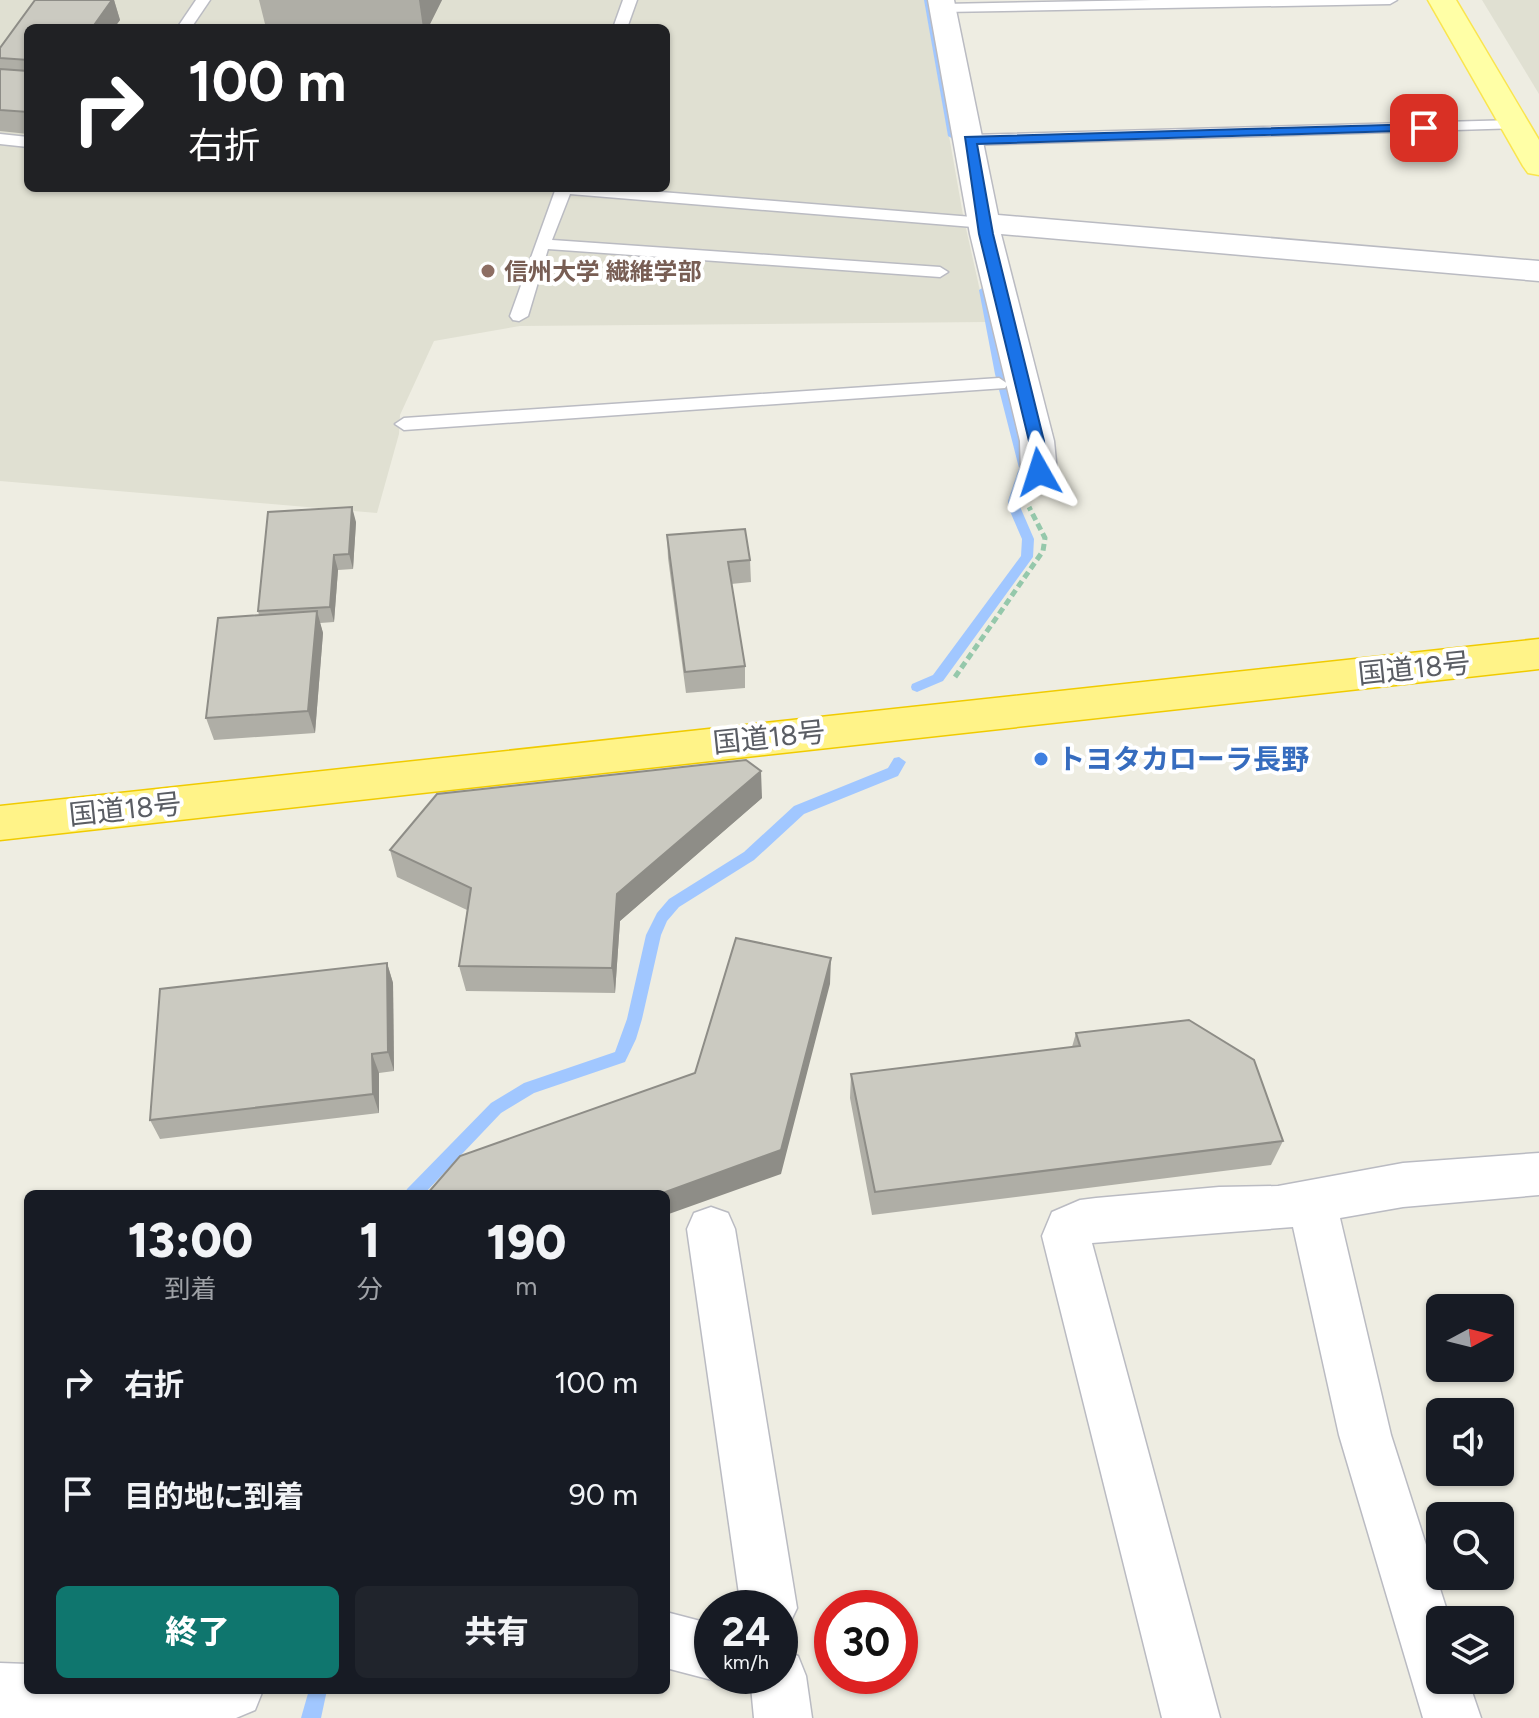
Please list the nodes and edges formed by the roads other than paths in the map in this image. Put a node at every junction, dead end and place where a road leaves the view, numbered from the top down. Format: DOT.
graph roads {
  1 [pos="203,0"];
  2 [pos="630,0"];
  3 [pos="1390,0"];
  4 [pos="1442,0"];
  5 [pos="942,4"];
  6 [pos="187,24"];
  7 [pos="621,24"];
  8 [pos="1515,125"];
  9 [pos="0,139"];
  10 [pos="970,140"];
  11 [pos="24,142"];
  12 [pos="1539,166"];
  13 [pos="562,192"];
  14 [pos="612,192"];
  15 [pos="974,222"];
  16 [pos="542,244"];
  17 [pos="1539,271"];
  18 [pos="940,272"];
  19 [pos="519,316"];
  20 [pos="1011,384"];
  21 [pos="404,424"];
  22 [pos="1039,472"];
  23 [pos="1539,654"];
  24 [pos="0,823"];
  25 [pos="1539,1174"];
  26 [pos="1312,1203"];
  27 [pos="711,1229"];
  28 [pos="766,1590"];
  29 [pos="1426,1633"];
  30 [pos="670,1641"];
  31 [pos="694,1647"];
  32 [pos="0,1691"];
  33 [pos="24,1692"];
  34 [pos="49,1694"];
  35 [pos="204,1694"];
  36 [pos="780,1694"];
  37 [pos="1445,1694"];
  38 [pos="72,1698"];
  39 [pos="783,1718"];
  40 [pos="1191,1718"];
  41 [pos="1452,1718"];
  1 -- 6 [label="lane"];
  2 -- 7 [label="lane"];
  3 -- 5 [label="lane"];
  4 -- 8 [label="main road"];
  5 -- 10 [label="street"];
  8 -- 10 [label="lane"];
  8 -- 12 [label="main road"];
  9 -- 11 [label="lane"];
  10 -- 15 [label="street"];
  13 -- 16 [label="lane"];
  14 -- 15 [label="lane"];
  15 -- 17 [label="street"];
  15 -- 20 [label="street"];
  16 -- 18 [label="lane"];
  16 -- 19 [label="lane"];
  20 -- 21 [label="lane"];
  20 -- 22 [label="street"];
  23 -- 24 [label="highway, 国道18号"];
  25 -- 26 [label="street"];
  26 -- 29 [label="street"];
  26 -- 40 [label="street"];
  27 -- 28 [label="street"];
  30 -- 31 [label="street"];
  32 -- 33 [label="street"];
  34 -- 38 [label="street"];
  35 -- 38 [label="street"];
  36 -- 39 [label="street"];
  37 -- 41 [label="street"];
}
